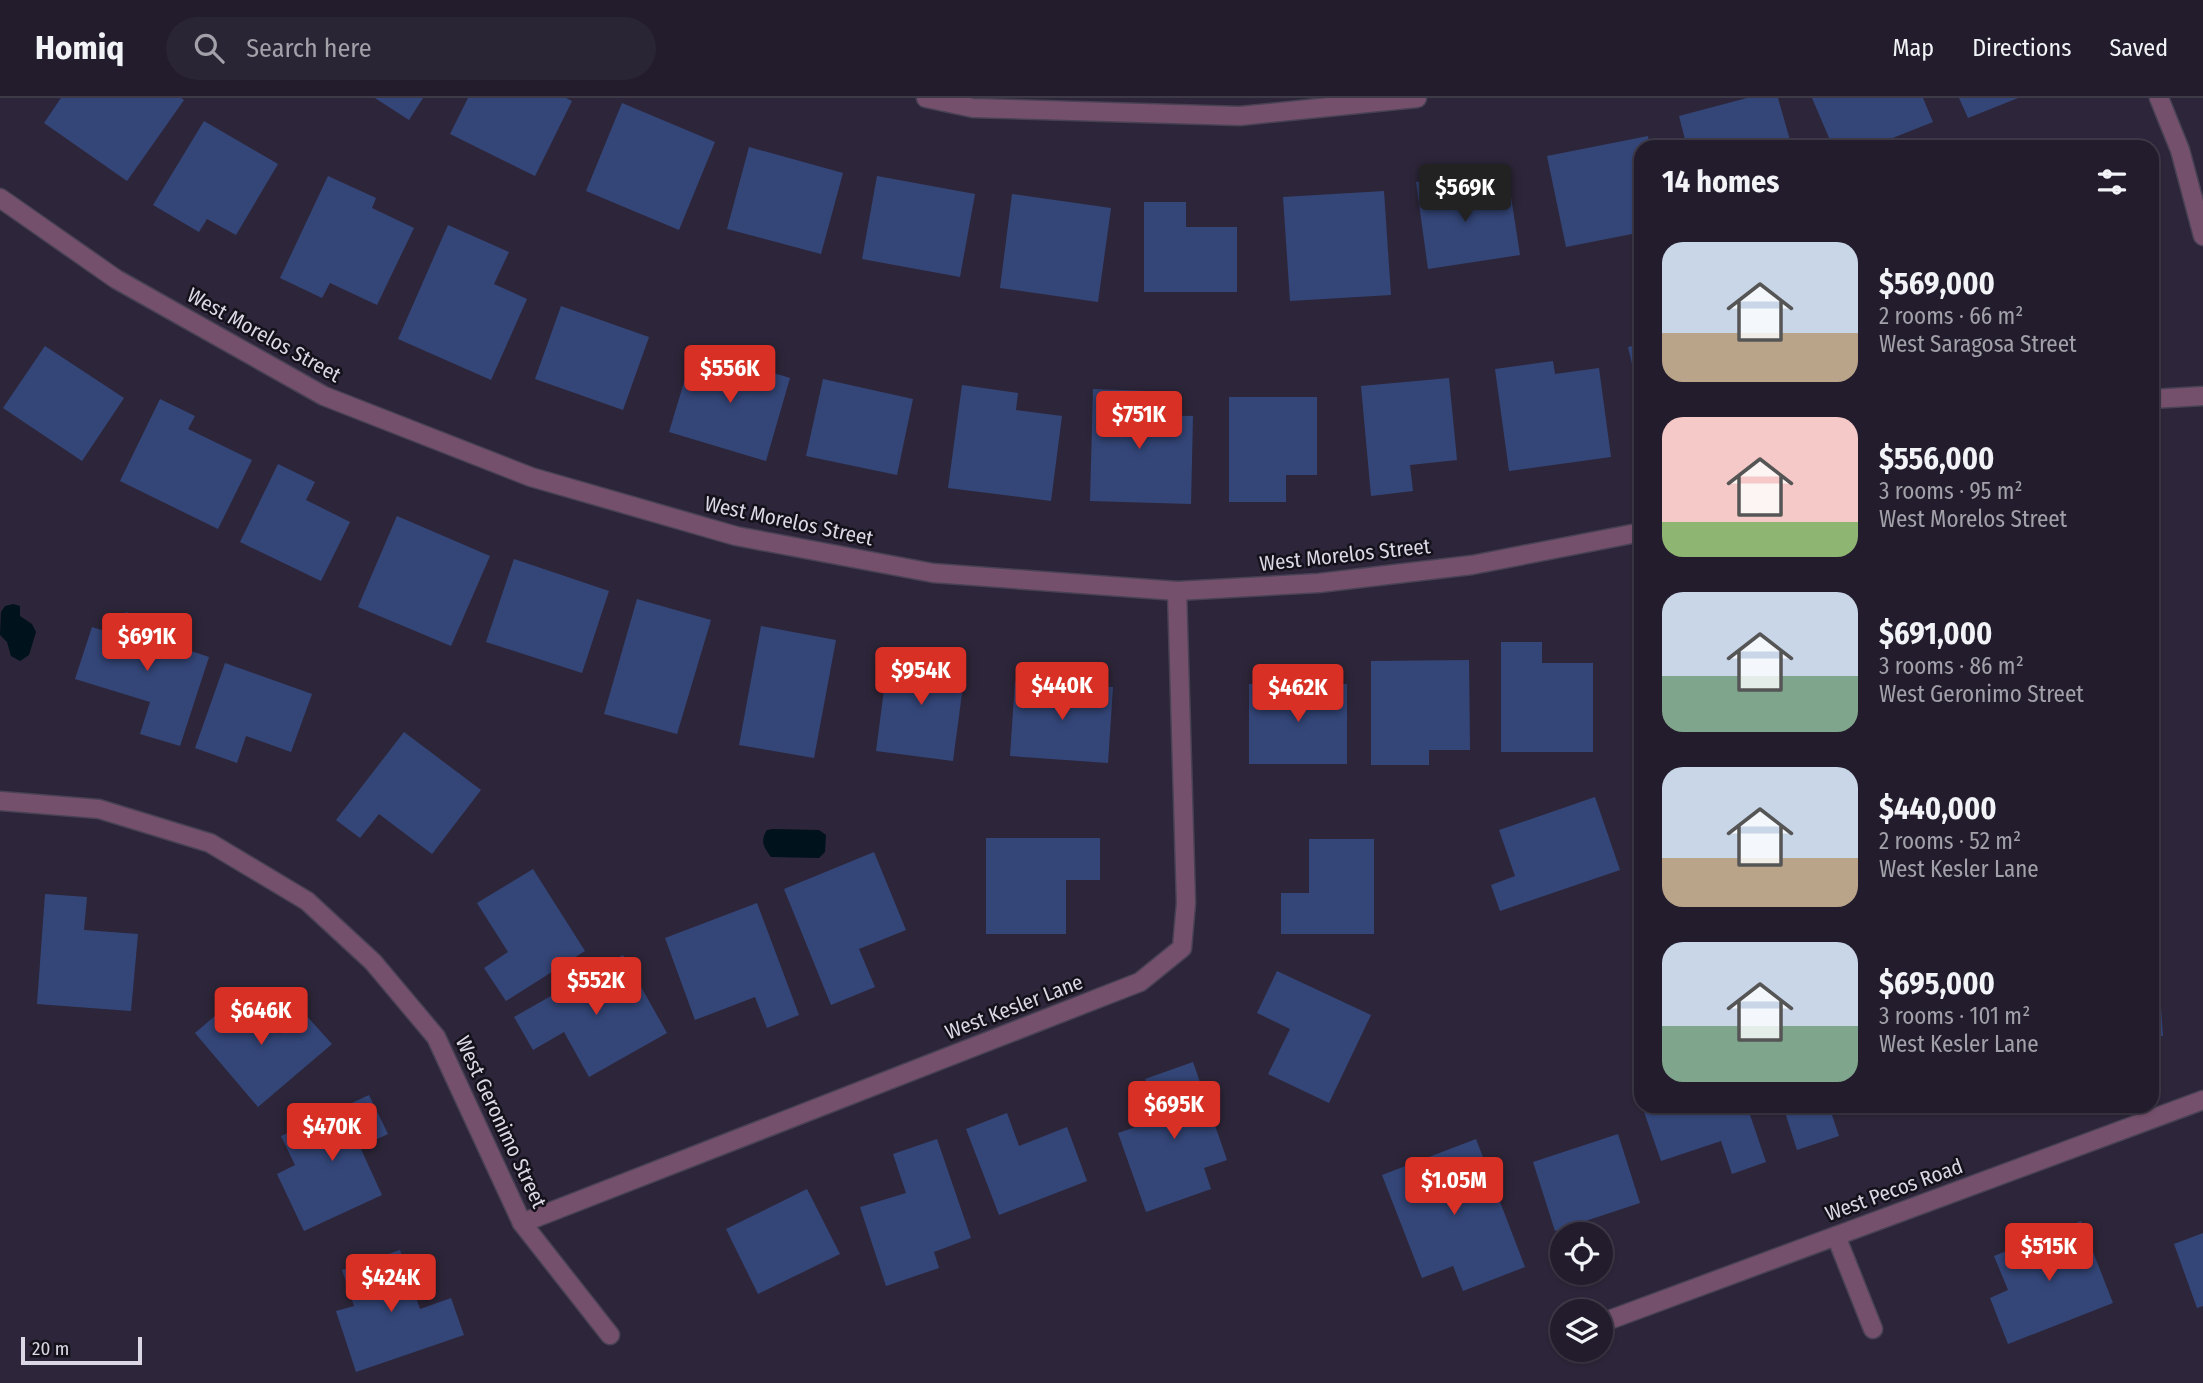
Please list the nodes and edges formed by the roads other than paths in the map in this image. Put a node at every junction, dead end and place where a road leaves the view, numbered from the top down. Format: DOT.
graph roads {
  1 [pos="926,98"];
  2 [pos="1416,98"];
  3 [pos="2159,98"];
  4 [pos="0,198"];
  5 [pos="2203,236"];
  6 [pos="2203,396"];
  7 [pos="2159,399"];
  8 [pos="1634,533"];
  9 [pos="1177,591"];
  10 [pos="0,801"];
  11 [pos="2203,1100"];
  12 [pos="522,1223"];
  13 [pos="1836,1236"];
  14 [pos="1613,1319"];
  15 [pos="1873,1329"];
  16 [pos="610,1335"];
  1 -- 2 [label="street"];
  3 -- 5 [label="street"];
  4 -- 9 [label="street, West Morelos Street"];
  6 -- 7 [label="street"];
  8 -- 9 [label="street, West Morelos Street"];
  9 -- 12 [label="street, West Kesler Lane"];
  10 -- 12 [label="street, West Geronimo Street"];
  11 -- 13 [label="street, West Pecos Road"];
  12 -- 16 [label="street, West Geronimo Street"];
  13 -- 14 [label="street, West Pecos Road"];
  13 -- 15 [label="street"];
}
